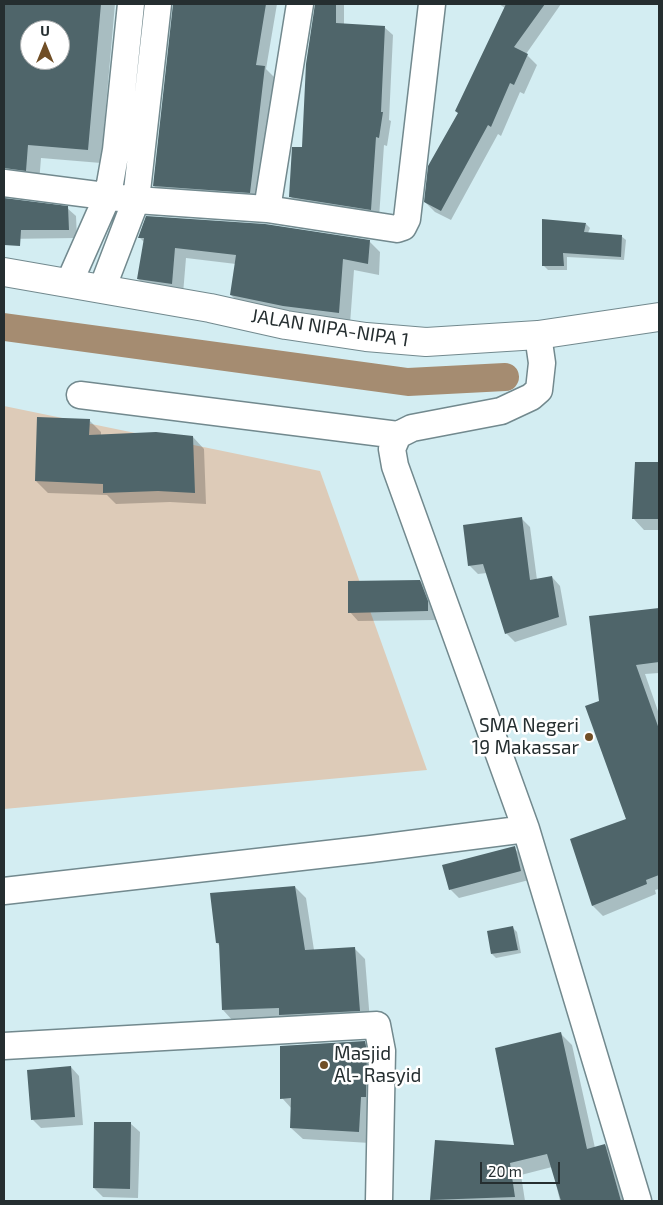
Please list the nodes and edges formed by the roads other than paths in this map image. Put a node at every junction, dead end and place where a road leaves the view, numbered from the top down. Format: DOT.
graph roads {
  1 [pos="131,4"];
  2 [pos="158,4"];
  3 [pos="300,4"];
  4 [pos="432,4"];
  5 [pos="4,183"];
  6 [pos="108,195"];
  7 [pos="136,200"];
  8 [pos="268,209"];
  9 [pos="4,272"];
  10 [pos="70,283"];
  11 [pos="102,289"];
  12 [pos="659,317"];
  13 [pos="538,334"];
  14 [pos="80,395"];
  15 [pos="398,435"];
  16 [pos="526,829"];
  17 [pos="4,891"];
  18 [pos="4,1046"];
  19 [pos="379,1201"];
  20 [pos="638,1201"];
  1 -- 6 [label="street"];
  2 -- 7 [label="street"];
  3 -- 8 [label="street"];
  4 -- 8 [label="street"];
  5 -- 6 [label="street"];
  6 -- 7 [label="street"];
  6 -- 10 [label="street"];
  7 -- 8 [label="street"];
  7 -- 11 [label="street"];
  9 -- 10 [label="street, JALAN NIPA-NIPA 1"];
  10 -- 11 [label="street, JALAN NIPA-NIPA 1"];
  11 -- 13 [label="street, JALAN NIPA-NIPA 1"];
  12 -- 13 [label="street, JALAN NIPA-NIPA 1"];
  13 -- 15 [label="street"];
  14 -- 15 [label="street"];
  15 -- 16 [label="street"];
  16 -- 17 [label="street"];
  16 -- 20 [label="street"];
  18 -- 19 [label="street"];
}
